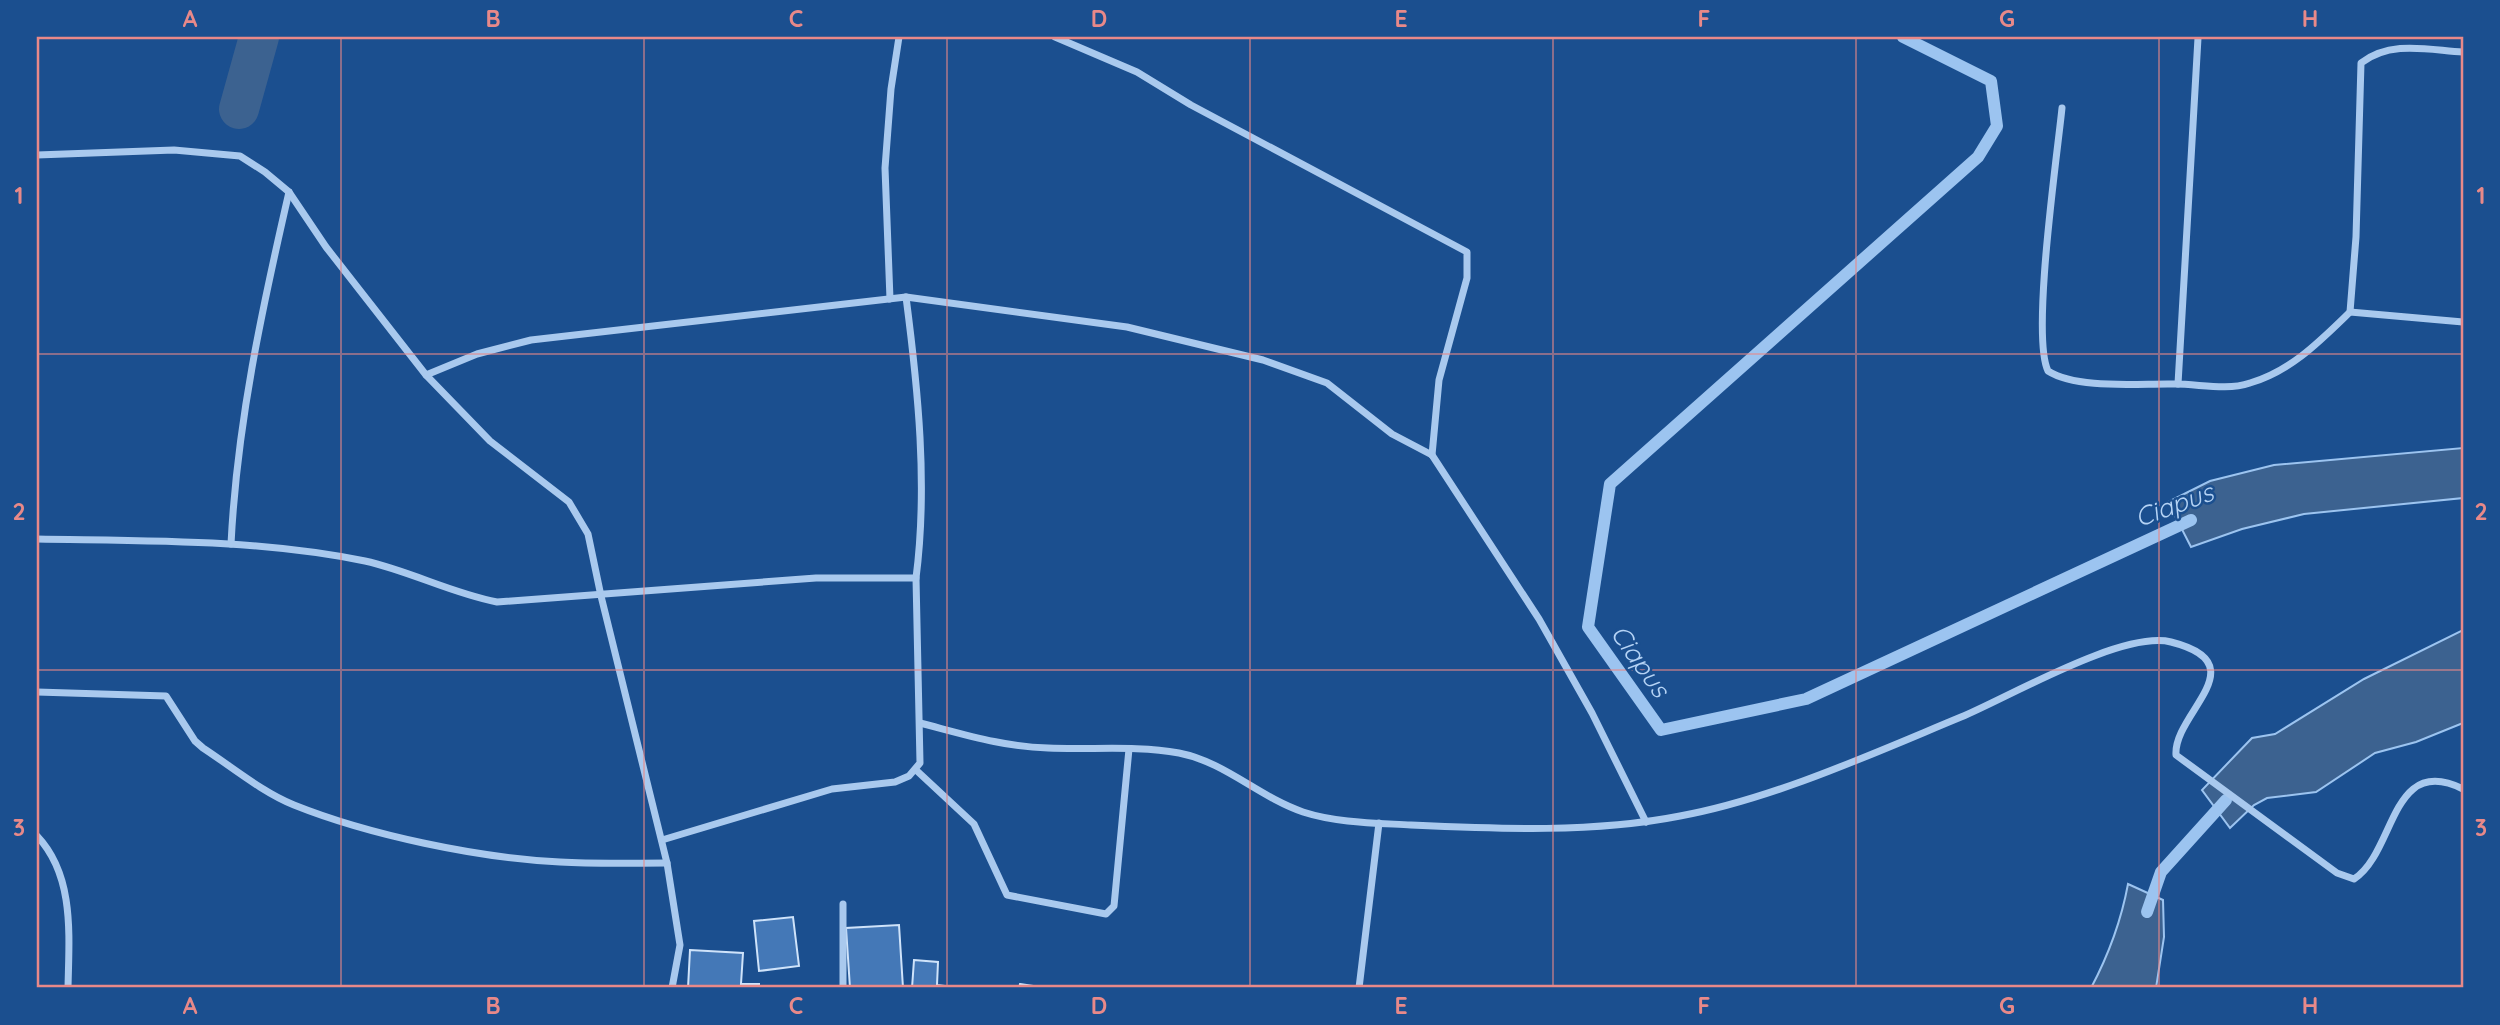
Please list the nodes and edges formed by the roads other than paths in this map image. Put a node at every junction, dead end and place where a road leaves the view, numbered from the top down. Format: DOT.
graph roads {
  1 [pos="899,37"];
  2 [pos="1055,37"];
  3 [pos="2198,38"];
  4 [pos="2463,51"];
  5 [pos="2062,108"];
  6 [pos="37,155"];
  7 [pos="289,192"];
  8 [pos="906,298"];
  9 [pos="890,299"];
  10 [pos="2350,312"];
  11 [pos="2463,322"];
  12 [pos="426,375"];
  13 [pos="2178,384"];
  14 [pos="1432,455"];
  15 [pos="37,538"];
  16 [pos="231,544"];
  17 [pos="916,578"];
  18 [pos="601,596"];
  19 [pos="37,692"];
  20 [pos="920,723"];
  21 [pos="1129,749"];
  22 [pos="916,769"];
  23 [pos="2463,789"];
  24 [pos="1646,822"];
  25 [pos="1378,823"];
  26 [pos="37,836"];
  27 [pos="662,840"];
  28 [pos="667,863"];
  29 [pos="843,904"];
  30 [pos="68,988"];
  31 [pos="672,988"];
  32 [pos="843,988"];
  33 [pos="1359,988"];
  1 -- 9 [label="street"];
  2 -- 14 [label="street"];
  3 -- 13 [label="street"];
  4 -- 10 [label="street"];
  5 -- 13 [label="street"];
  6 -- 7 [label="street"];
  7 -- 12 [label="street"];
  7 -- 16 [label="street"];
  8 -- 9 [label="street"];
  8 -- 14 [label="street"];
  8 -- 17 [label="street"];
  9 -- 12 [label="street"];
  10 -- 11 [label="street"];
  10 -- 13 [label="street"];
  12 -- 18 [label="street"];
  14 -- 24 [label="street"];
  15 -- 16 [label="street"];
  16 -- 18 [label="street"];
  17 -- 18 [label="street"];
  17 -- 20 [label="street"];
  18 -- 27 [label="street"];
  19 -- 28 [label="street"];
  20 -- 21 [label="street"];
  20 -- 22 [label="street"];
  21 -- 22 [label="street"];
  21 -- 25 [label="street"];
  22 -- 27 [label="street"];
  23 -- 24 [label="street"];
  24 -- 25 [label="street"];
  25 -- 33 [label="street"];
  26 -- 30 [label="street"];
  27 -- 28 [label="street"];
  28 -- 31 [label="street"];
  29 -- 32 [label="street"];
}
